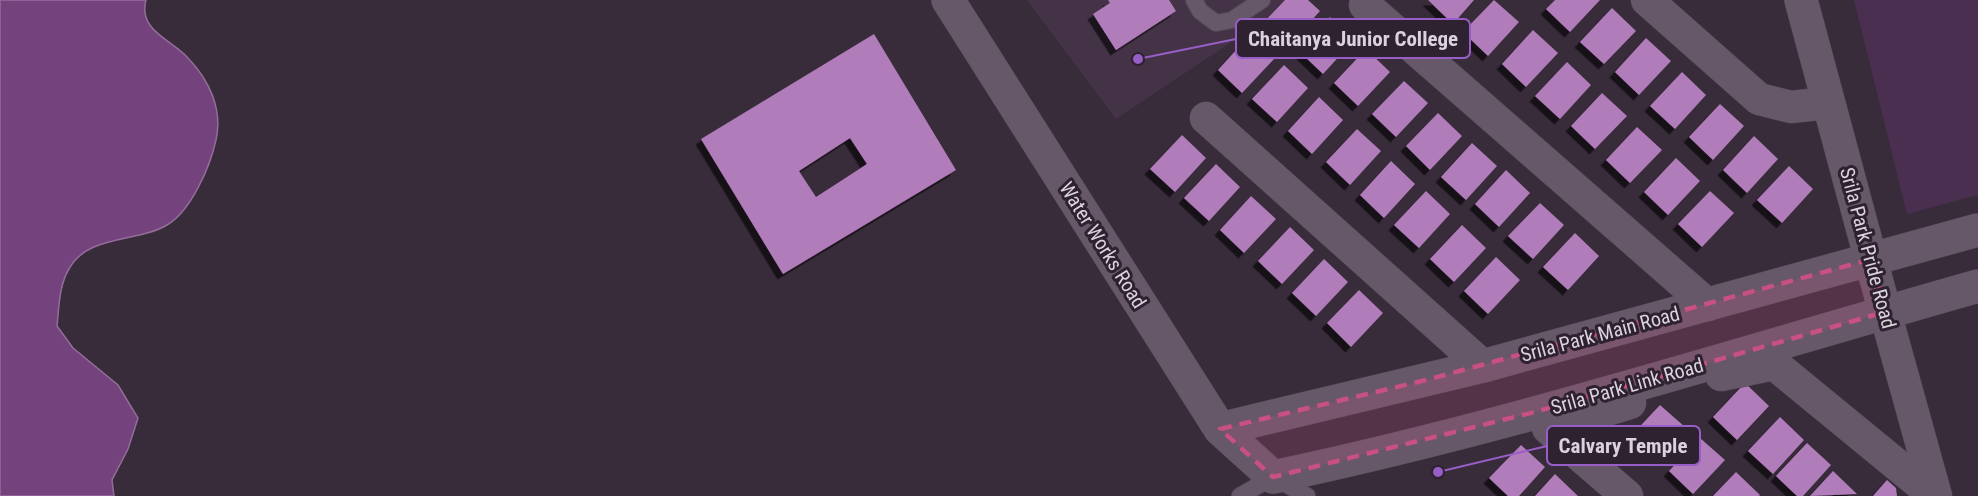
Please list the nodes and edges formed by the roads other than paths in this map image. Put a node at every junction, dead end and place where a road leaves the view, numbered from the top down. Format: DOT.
graph roads {
  1 [pos="948,0"];
  2 [pos="1194,0"];
  3 [pos="1262,0"];
  4 [pos="1647,0"];
  5 [pos="1801,0"];
  6 [pos="1365,5"];
  7 [pos="1828,103"];
  8 [pos="1206,118"];
  9 [pos="1978,230"];
  10 [pos="1872,260"];
  11 [pos="1978,286"];
  12 [pos="1707,305"];
  13 [pos="1885,312"];
  14 [pos="1483,366"];
  15 [pos="1220,429"];
  16 [pos="1274,487"];
  17 [pos="1240,496"];
  18 [pos="1307,496"];
  19 [pos="1626,496"];
  20 [pos="1935,496"];
  1 -- 15 [label="street, Water Works Road"];
  2 -- 3 [label="lane"];
  4 -- 7 [label="street"];
  5 -- 7 [label="street, Srila Park Pride Road"];
  6 -- 12 [label="street"];
  7 -- 10 [label="street, Srila Park Pride Road"];
  8 -- 14 [label="street"];
  9 -- 10 [label="street, Srila Park Main Road"];
  10 -- 12 [label="street, Srila Park Main Road"];
  10 -- 13 [label="street, Srila Park Pride Road"];
  11 -- 13 [label="street, Srila Park Link Road"];
  12 -- 14 [label="street, Srila Park Main Road"];
  13 -- 16 [label="street, Srila Park Link Road"];
  13 -- 20 [label="street, Srila Park Pride Road"];
  14 -- 15 [label="street, Srila Park Main Road"];
  15 -- 16 [label="street, Water Works Road"];
  16 -- 17 [label="lane"];
  16 -- 18 [label="lane, Water Works Road"];
  19 -- 20 [label="street"];
}
